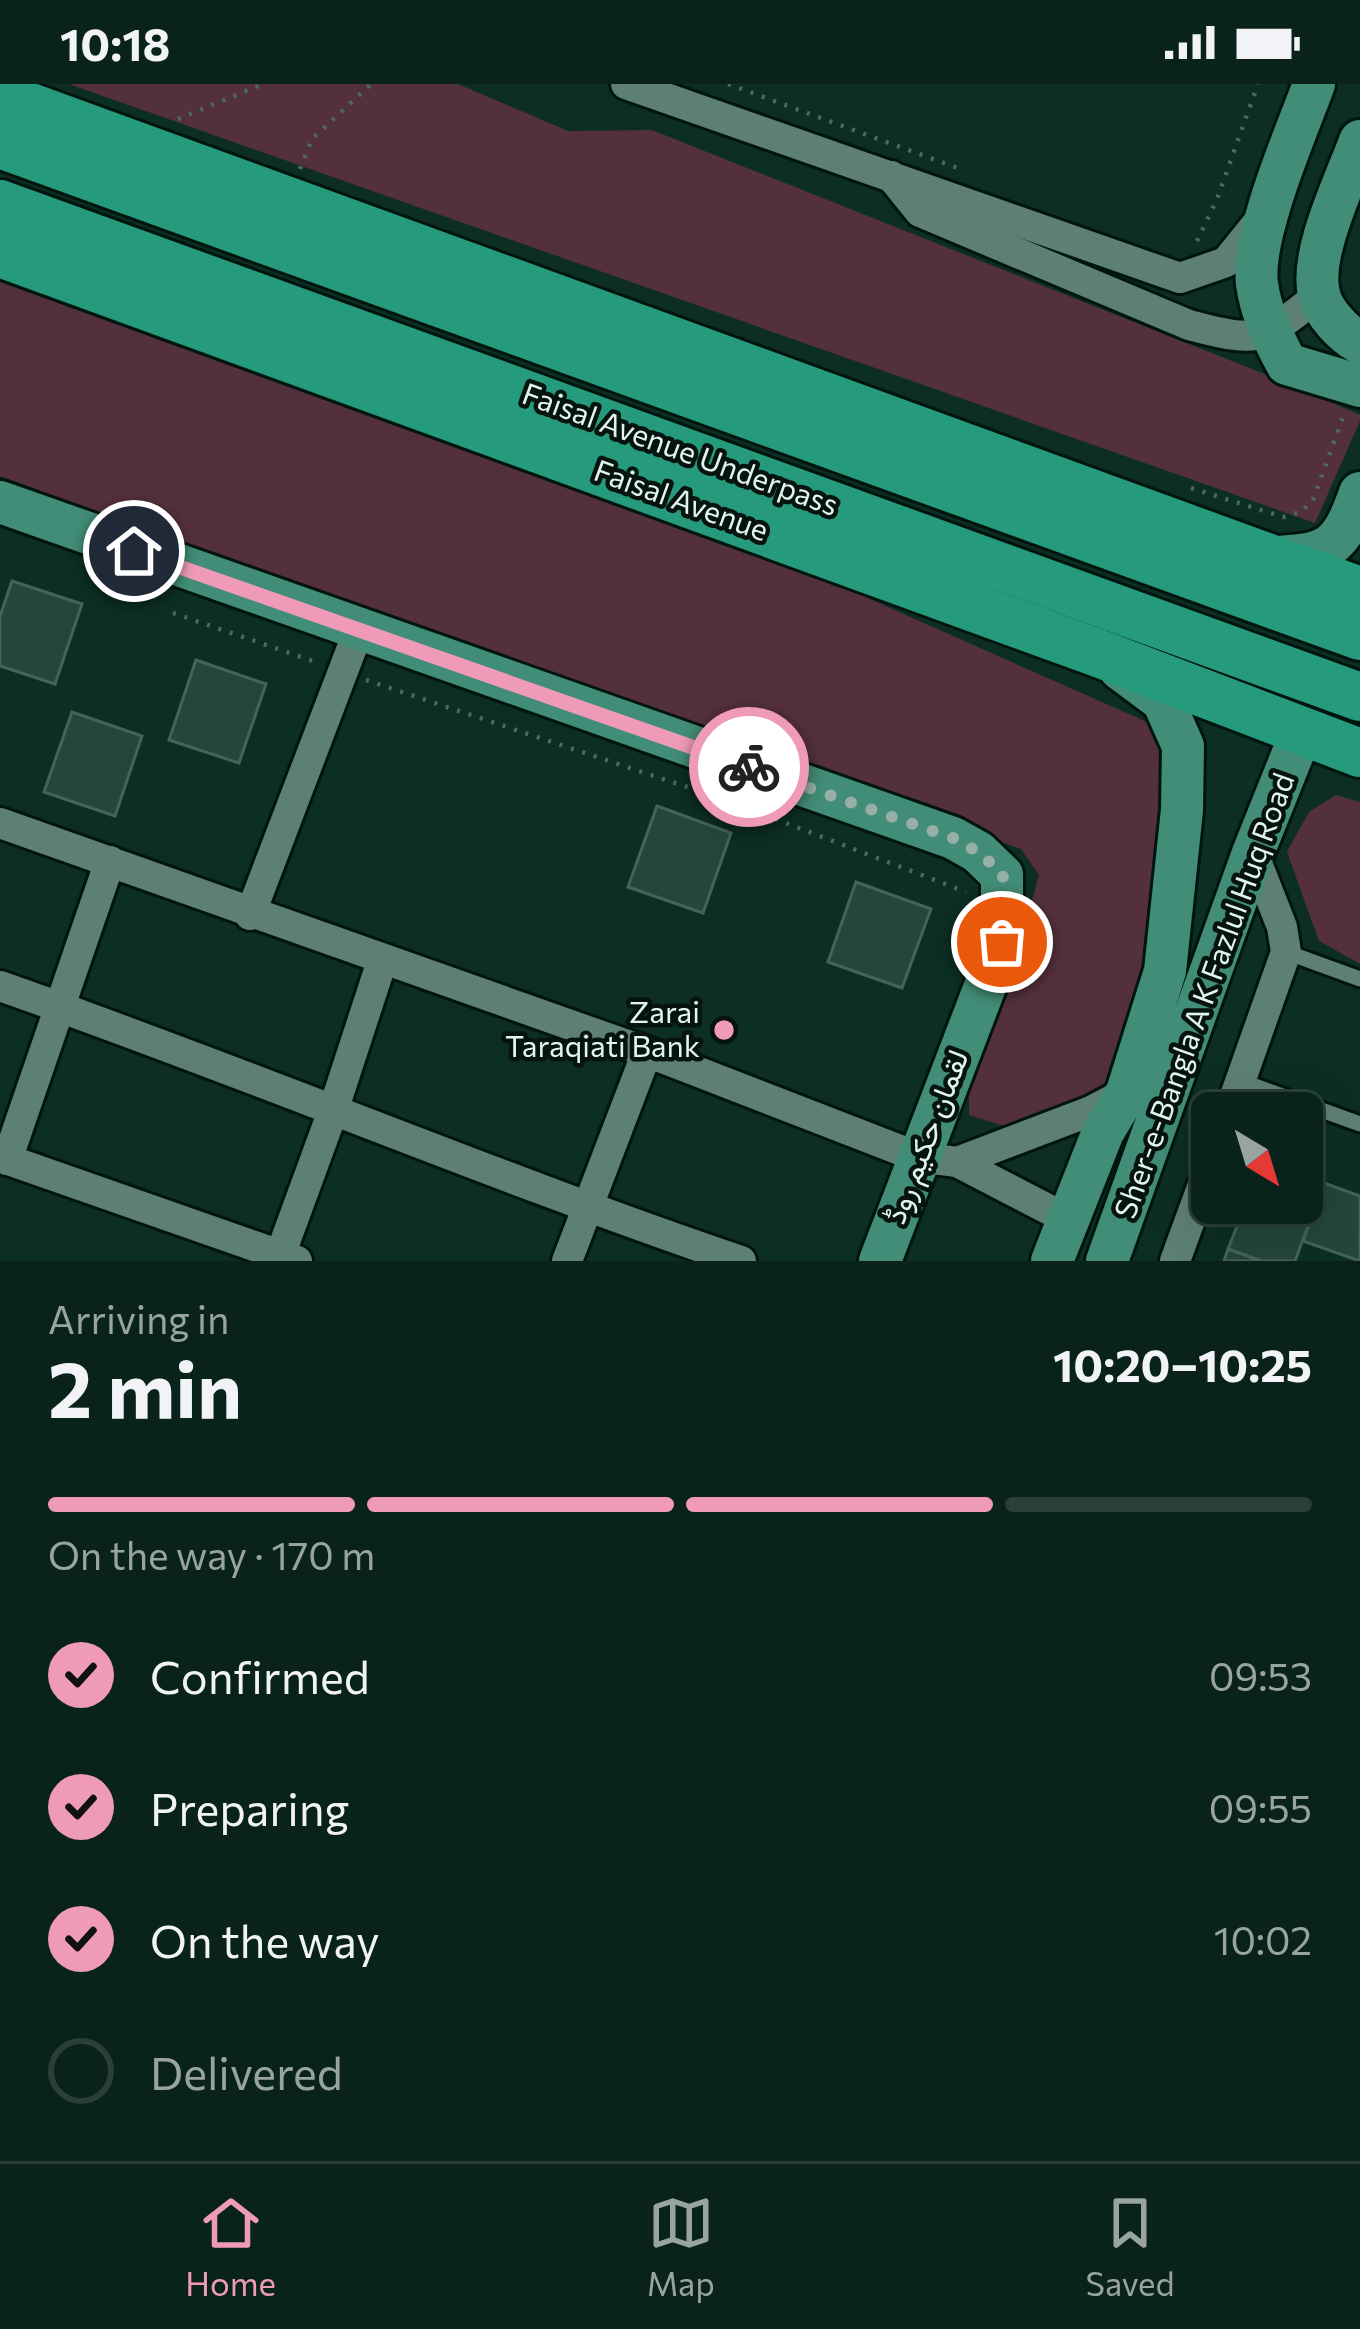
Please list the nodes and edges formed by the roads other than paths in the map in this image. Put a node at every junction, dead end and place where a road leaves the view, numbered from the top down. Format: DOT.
graph roads {
  1 [pos="626,84"];
  2 [pos="1314,84"];
  3 [pos="0,96"];
  4 [pos="1360,141"];
  5 [pos="0,144"];
  6 [pos="891,176"];
  7 [pos="0,204"];
  8 [pos="1268,210"];
  9 [pos="0,253"];
  10 [pos="1318,295"];
  11 [pos="1270,334"];
  12 [pos="1360,343"];
  13 [pos="1360,386"];
  14 [pos="1360,493"];
  15 [pos="0,502"];
  16 [pos="1265,558"];
  17 [pos="1360,591"];
  18 [pos="358,632"];
  19 [pos="1360,636"];
  20 [pos="1098,652"];
  21 [pos="1360,697"];
  22 [pos="1302,731"];
  23 [pos="1360,753"];
  24 [pos="0,823"];
  25 [pos="1253,853"];
  26 [pos="110,861"];
  27 [pos="250,915"];
  28 [pos="1286,952"];
  29 [pos="382,961"];
  30 [pos="1360,979"];
  31 [pos="0,986"];
  32 [pos="61,1007"];
  33 [pos="647,1052"];
  34 [pos="1174,1074"];
  35 [pos="1241,1081"];
  36 [pos="1127,1092"];
  37 [pos="1237,1092"];
  38 [pos="334,1108"];
  39 [pos="1360,1124"];
  40 [pos="3,1158"];
  41 [pos="938,1160"];
  42 [pos="587,1209"];
  43 [pos="1191,1217"];
  44 [pos="1067,1219"];
  45 [pos="285,1259"];
  46 [pos="567,1261"];
  47 [pos="741,1261"];
  48 [pos="880,1261"];
  49 [pos="1052,1261"];
  50 [pos="1107,1261"];
  51 [pos="1175,1261"];
  1 -- 6 [label="street"];
  2 -- 8 [label="main road"];
  3 -- 16 [label="main road"];
  4 -- 10 [label="main road"];
  5 -- 19 [label="main road, Faisal Avenue Underpass"];
  6 -- 8 [label="street"];
  6 -- 11 [label="street"];
  7 -- 21 [label="main road, Faisal Avenue Underpass"];
  8 -- 11 [label="main road"];
  9 -- 20 [label="main road, Faisal Avenue"];
  10 -- 11 [label="street"];
  10 -- 12 [label="main road"];
  11 -- 13 [label="main road"];
  14 -- 16 [label="main road"];
  15 -- 18 [label="main road"];
  16 -- 17 [label="main road"];
  18 -- 27 [label="street"];
  18 -- 41 [label="main road, لقمان حکیم روڈ"];
  20 -- 22 [label="main road, Faisal Avenue"];
  20 -- 36 [label="main road, Sher-e-Bangla A K Fazlul Huq Road"];
  22 -- 23 [label="main road, Faisal Avenue"];
  22 -- 25 [label="main road, Sher-e-Bangla A K Fazlul Huq Road"];
  24 -- 26 [label="street"];
  25 -- 28 [label="street"];
  25 -- 34 [label="main road, Sher-e-Bangla A K Fazlul Huq Road"];
  26 -- 27 [label="street"];
  26 -- 32 [label="street"];
  27 -- 29 [label="street"];
  28 -- 30 [label="lane"];
  28 -- 35 [label="street"];
  29 -- 33 [label="street"];
  29 -- 38 [label="street"];
  31 -- 32 [label="street"];
  32 -- 38 [label="street"];
  32 -- 40 [label="street"];
  33 -- 41 [label="street"];
  33 -- 42 [label="street"];
  34 -- 36 [label="street"];
  34 -- 50 [label="main road, Sher-e-Bangla A K Fazlul Huq Road"];
  35 -- 37 [label="street"];
  35 -- 39 [label="lane"];
  36 -- 41 [label="street"];
  36 -- 44 [label="main road, Sher-e-Bangla A K Fazlul Huq Road"];
  38 -- 42 [label="street"];
  38 -- 45 [label="street"];
  40 -- 45 [label="street"];
  41 -- 44 [label="street"];
  41 -- 48 [label="main road, لقمان حکیم روڈ"];
  42 -- 46 [label="street"];
  42 -- 47 [label="street"];
  43 -- 51 [label="street"];
  44 -- 49 [label="main road, Sher-e-Bangla A K Fazlul Huq Road"];
}
